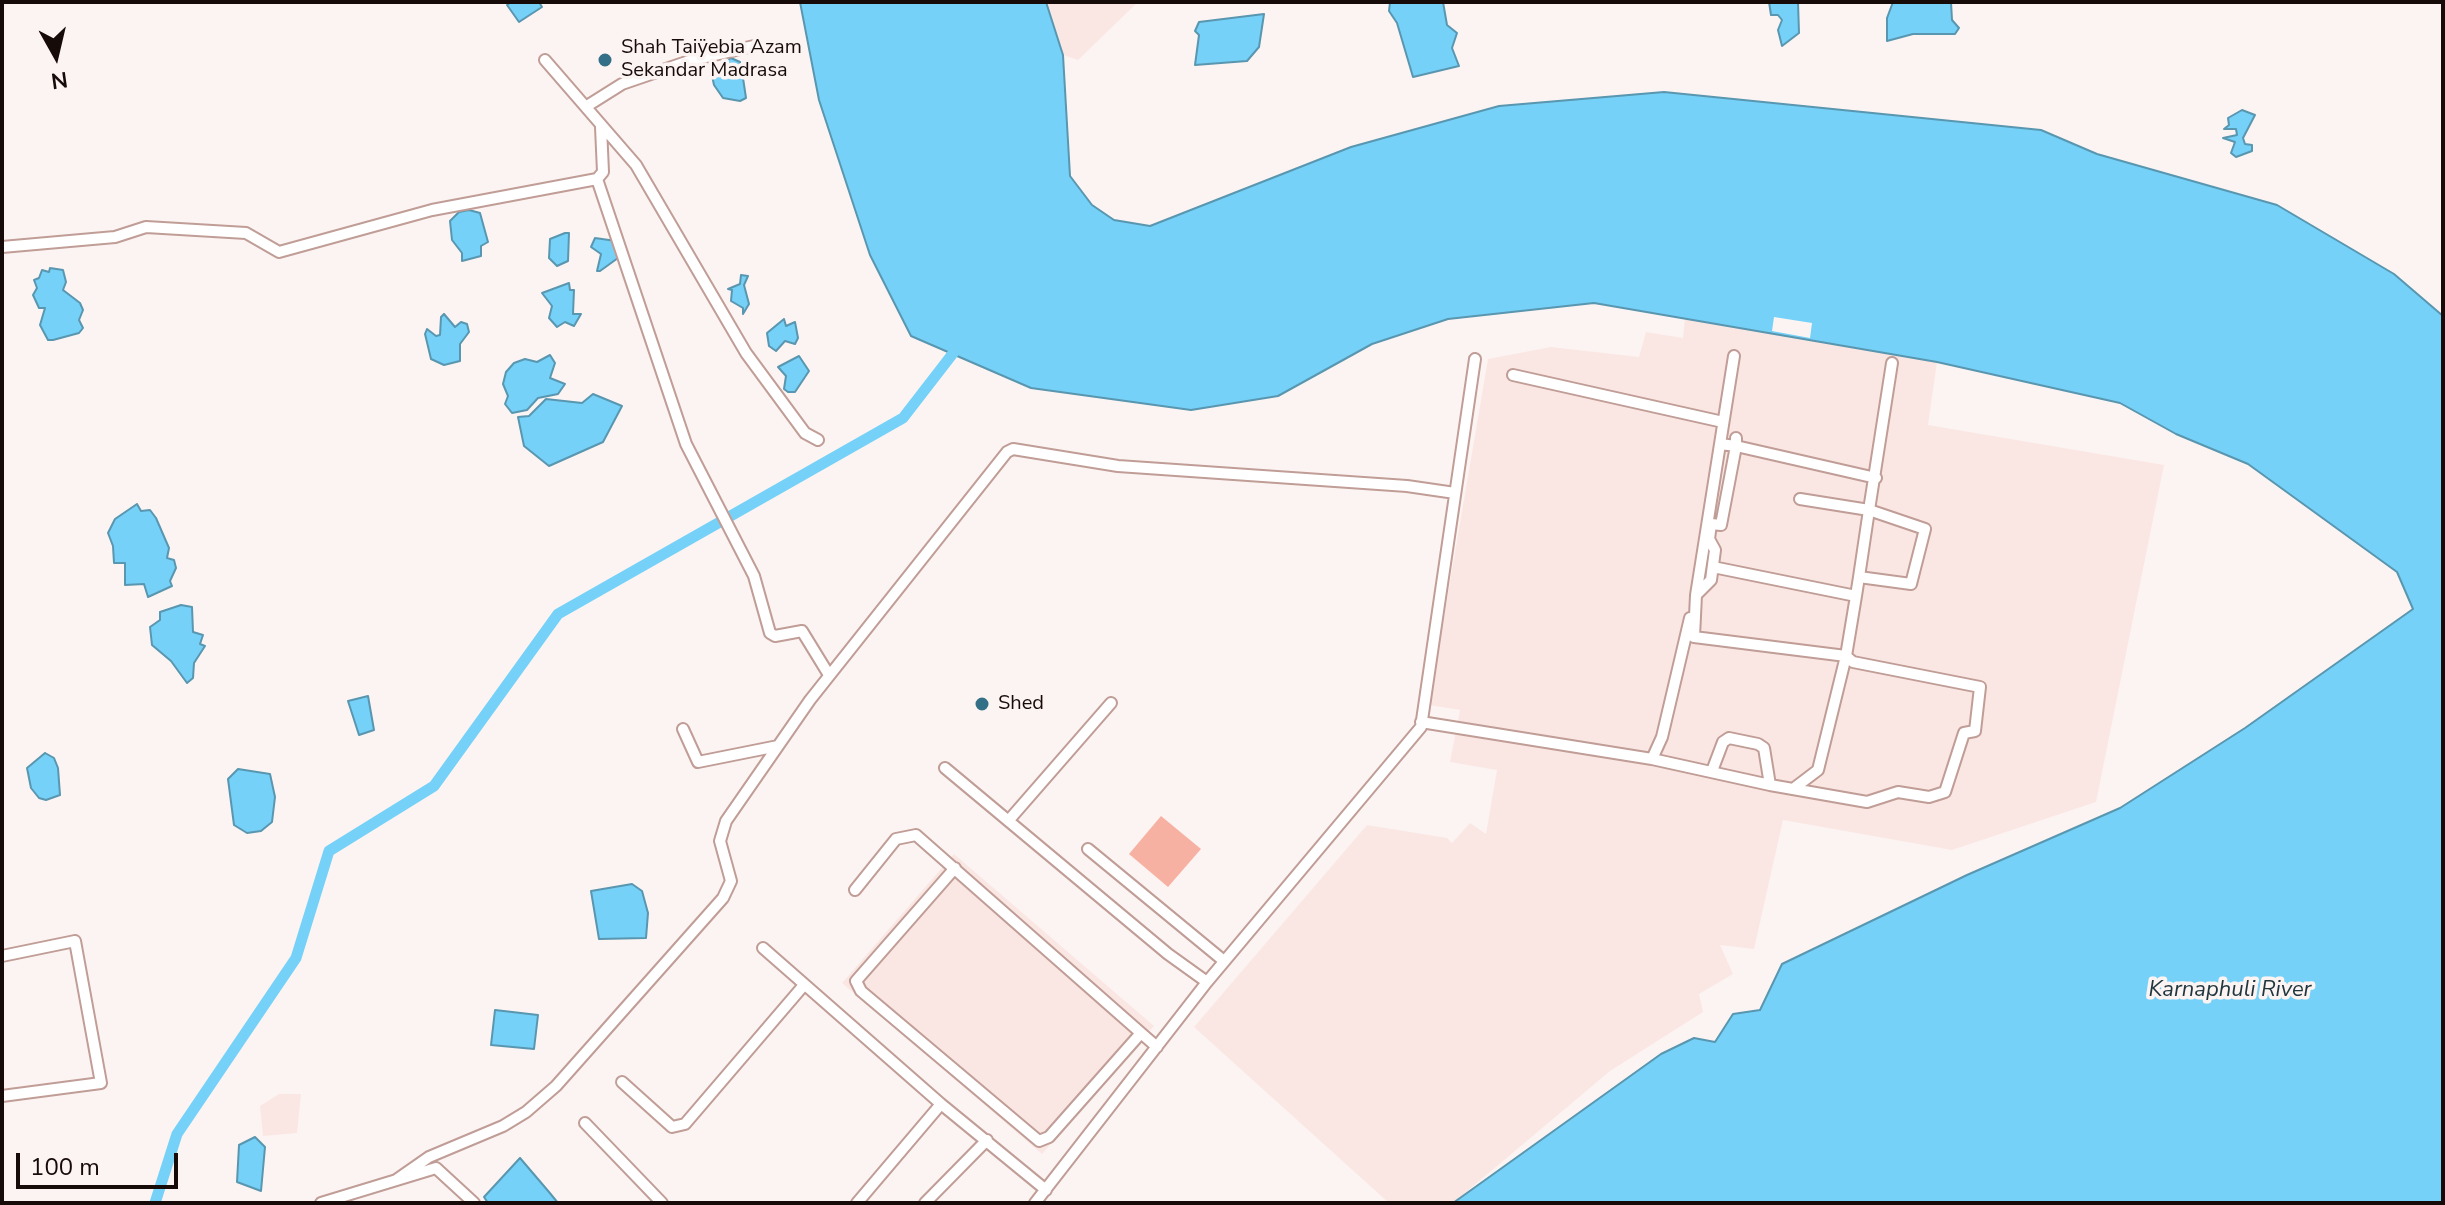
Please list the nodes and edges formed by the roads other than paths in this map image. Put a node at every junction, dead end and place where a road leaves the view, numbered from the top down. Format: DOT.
graph roads {
  1 [pos="754,46"];
  2 [pos="545,60"];
  3 [pos="587,106"];
  4 [pos="601,127"];
  5 [pos="597,179"];
  6 [pos="2,247"];
  7 [pos="1734,356"];
  8 [pos="1475,359"];
  9 [pos="1892,363"];
  10 [pos="1513,375"];
  11 [pos="1723,422"];
  12 [pos="818,440"];
  13 [pos="1736,442"];
  14 [pos="1720,444"];
  15 [pos="1876,478"];
  16 [pos="1455,493"];
  17 [pos="1800,499"];
  18 [pos="1869,510"];
  19 [pos="1713,567"];
  20 [pos="1859,577"];
  21 [pos="1696,595"];
  22 [pos="1856,596"];
  23 [pos="1846,656"];
  24 [pos="829,675"];
  25 [pos="1111,703"];
  26 [pos="1421,722"];
  27 [pos="683,729"];
  28 [pos="778,746"];
  29 [pos="1652,759"];
  30 [pos="945,768"];
  31 [pos="1712,771"];
  32 [pos="1770,785"];
  33 [pos="1793,789"];
  34 [pos="1009,820"];
  35 [pos="1088,849"];
  36 [pos="955,868"];
  37 [pos="855,890"];
  38 [pos="763,948"];
  39 [pos="2,956"];
  40 [pos="1224,961"];
  41 [pos="1207,982"];
  42 [pos="804,985"];
  43 [pos="1141,1033"];
  44 [pos="1157,1047"];
  45 [pos="622,1082"];
  46 [pos="2,1096"];
  47 [pos="941,1104"];
  48 [pos="585,1123"];
  49 [pos="987,1140"];
  50 [pos="396,1180"];
  51 [pos="1046,1190"];
  52 [pos="865,1193"];
  53 [pos="321,1203"];
  54 [pos="474,1203"];
  55 [pos="662,1203"];
  56 [pos="857,1203"];
  57 [pos="876,1203"];
  58 [pos="925,1203"];
  59 [pos="1035,1203"];
  1 -- 3 [label="street"];
  2 -- 3 [label="street"];
  3 -- 4 [label="street"];
  4 -- 5 [label="street"];
  4 -- 12 [label="street"];
  5 -- 6 [label="street"];
  5 -- 24 [label="street"];
  7 -- 11 [label="street"];
  8 -- 16 [label="street"];
  9 -- 15 [label="street"];
  10 -- 11 [label="street"];
  11 -- 14 [label="street"];
  13 -- 14 [label="street"];
  13 -- 15 [label="street"];
  13 -- 19 [label="street"];
  14 -- 21 [label="street"];
  15 -- 18 [label="street"];
  16 -- 24 [label="street"];
  16 -- 26 [label="street"];
  17 -- 18 [label="street"];
  18 -- 20 [label="street"];
  18 -- 20 [label="street"];
  19 -- 21 [label="street"];
  19 -- 22 [label="street"];
  20 -- 22 [label="street"];
  21 -- 23 [label="street"];
  21 -- 29 [label="street"];
  22 -- 23 [label="street"];
  23 -- 33 [label="street"];
  23 -- 33 [label="street"];
  24 -- 28 [label="street"];
  25 -- 34 [label="street"];
  26 -- 29 [label="street"];
  26 -- 40 [label="street"];
  27 -- 28 [label="street"];
  28 -- 50 [label="street"];
  29 -- 31 [label="street"];
  30 -- 34 [label="street"];
  31 -- 32 [label="street"];
  31 -- 32 [label="street"];
  32 -- 33 [label="street"];
  34 -- 41 [label="street"];
  35 -- 40 [label="street"];
  36 -- 37 [label="street"];
  36 -- 43 [label="street"];
  36 -- 43 [label="street"];
  38 -- 42 [label="street"];
  39 -- 46 [label="street"];
  40 -- 41 [label="street"];
  41 -- 44 [label="street"];
  42 -- 45 [label="street"];
  42 -- 47 [label="street"];
  43 -- 44 [label="street"];
  44 -- 51 [label="street"];
  47 -- 49 [label="street"];
  47 -- 52 [label="street"];
  48 -- 55 [label="street"];
  49 -- 51 [label="street"];
  49 -- 58 [label="street"];
  50 -- 53 [label="street"];
  50 -- 54 [label="street"];
  51 -- 59 [label="street"];
  52 -- 56 [label="street"];
  52 -- 57 [label="street"];
}
